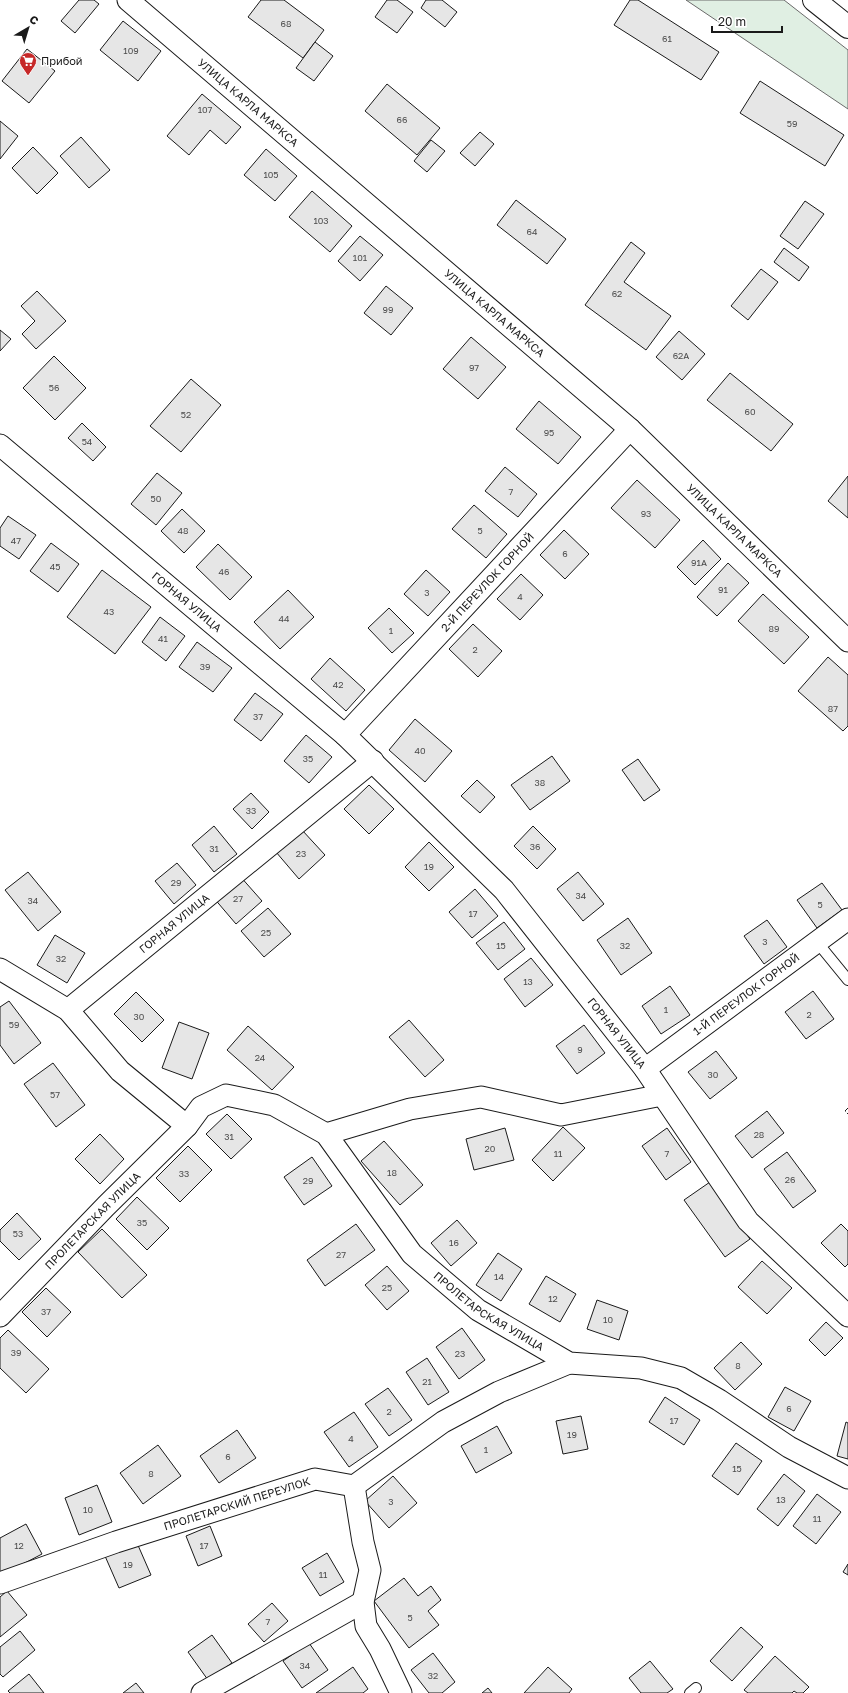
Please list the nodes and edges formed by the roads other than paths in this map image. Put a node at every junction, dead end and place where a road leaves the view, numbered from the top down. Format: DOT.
graph roads {
  1 [pos="128,0"];
  2 [pos="814,0"];
  3 [pos="848,27"];
  4 [pos="630,429"];
  5 [pos="0,445"];
  6 [pos="848,641"];
  7 [pos="346,735"];
  8 [pos="373,761"];
  9 [pos="848,919"];
  10 [pos="816,942"];
  11 [pos="0,969"];
  12 [pos="848,980"];
  13 [pos="68,1010"];
  14 [pos="645,1069"];
  15 [pos="662,1095"];
  16 [pos="187,1126"];
  17 [pos="326,1134"];
  18 [pos="0,1316"];
  19 [pos="848,1316"];
  20 [pos="568,1363"];
  21 [pos="848,1478"];
  22 [pos="354,1486"];
  23 [pos="0,1583"];
  24 [pos="363,1602"];
  25 [pos="202,1693"];
  26 [pos="401,1693"];
  1 -- 4 [label="street, УЛИЦА КАРЛА МАРКСА"];
  2 -- 3 [label="street"];
  4 -- 6 [label="street, УЛИЦА КАРЛА МАРКСА"];
  4 -- 7 [label="street, 2-Й ПЕРЕУЛОК ГОРНОЙ"];
  5 -- 7 [label="street, ГОРНАЯ УЛИЦА"];
  7 -- 8 [label="street, ГОРНАЯ УЛИЦА"];
  8 -- 13 [label="street, ГОРНАЯ УЛИЦА"];
  8 -- 14 [label="street, ГОРНАЯ УЛИЦА"];
  9 -- 10 [label="street, 1-Й ПЕРЕУЛОК ГОРНОЙ"];
  10 -- 12 [label="lane"];
  10 -- 14 [label="street, 1-Й ПЕРЕУЛОК ГОРНОЙ"];
  11 -- 13 [label="street"];
  13 -- 16 [label="street"];
  14 -- 15 [label="street, ГОРНАЯ УЛИЦА"];
  15 -- 17 [label="street"];
  15 -- 19 [label="street, ГОРНАЯ УЛИЦА"];
  16 -- 17 [label="street, ПРОЛЕТАРСКАЯ УЛИЦА"];
  16 -- 18 [label="street, ПРОЛЕТАРСКАЯ УЛИЦА"];
  17 -- 20 [label="street, ПРОЛЕТАРСКАЯ УЛИЦА"];
  20 -- 21 [label="street, ПРОЛЕТАРСКАЯ УЛИЦА"];
  20 -- 22 [label="street"];
  22 -- 23 [label="street, ПРОЛЕТАРСКИЙ ПЕРЕУЛОК"];
  22 -- 24 [label="street"];
  24 -- 25 [label="street"];
  24 -- 26 [label="street"];
}
